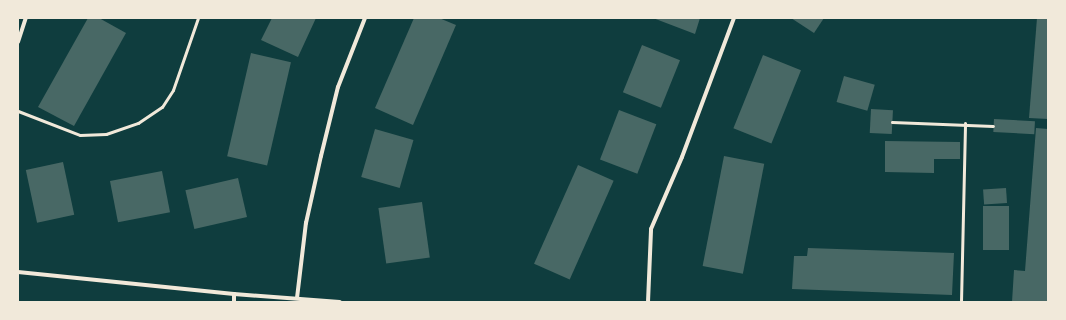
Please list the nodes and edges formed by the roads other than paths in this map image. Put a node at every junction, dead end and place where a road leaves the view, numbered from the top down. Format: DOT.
graph roads {
  1 [pos="26,18"];
  2 [pos="198,18"];
  3 [pos="365,18"];
  4 [pos="734,18"];
  5 [pos="18,42"];
  6 [pos="18,111"];
  7 [pos="892,122"];
  8 [pos="965,123"];
  9 [pos="993,126"];
  10 [pos="18,272"];
  11 [pos="234,294"];
  12 [pos="297,298"];
  13 [pos="234,302"];
  14 [pos="340,302"];
  15 [pos="648,302"];
  16 [pos="961,302"];
  1 -- 5 [label="street"];
  2 -- 6 [label="lane"];
  3 -- 12 [label="street"];
  4 -- 15 [label="street"];
  7 -- 8 [label="lane"];
  8 -- 9 [label="lane"];
  8 -- 16 [label="lane"];
  10 -- 11 [label="street"];
  11 -- 12 [label="street"];
  11 -- 13 [label="street"];
  12 -- 14 [label="street"];
}
